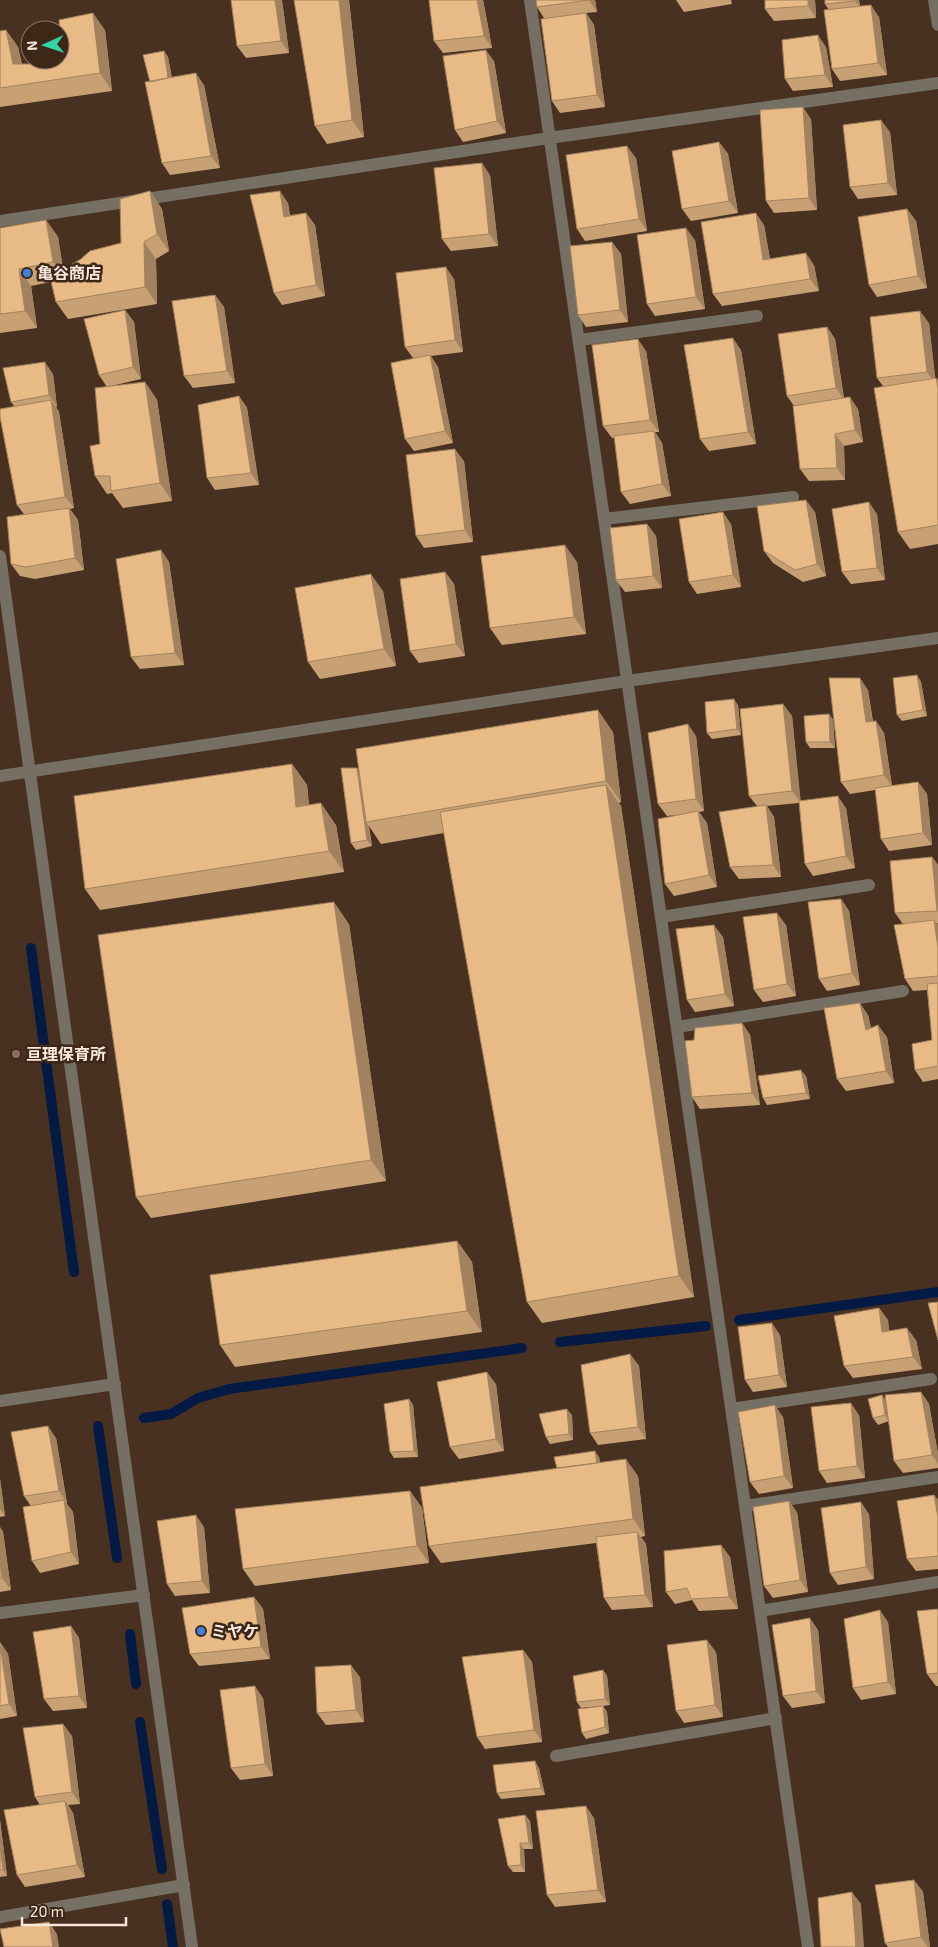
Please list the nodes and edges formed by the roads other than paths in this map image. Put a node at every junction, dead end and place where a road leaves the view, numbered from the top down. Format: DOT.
graph roads {
  1 [pos="530,0"];
  2 [pos="934,0"];
  3 [pos="938,25"];
  4 [pos="938,83"];
  5 [pos="549,138"];
  6 [pos="0,221"];
  7 [pos="757,316"];
  8 [pos="578,340"];
  9 [pos="793,497"];
  10 [pos="604,519"];
  11 [pos="0,556"];
  12 [pos="4,616"];
  13 [pos="938,638"];
  14 [pos="628,681"];
  15 [pos="31,772"];
  16 [pos="0,776"];
  17 [pos="870,885"];
  18 [pos="661,917"];
  19 [pos="903,991"];
  20 [pos="677,1027"];
  21 [pos="931,1380"];
  22 [pos="115,1384"];
  23 [pos="0,1401"];
  24 [pos="731,1409"];
  25 [pos="938,1477"];
  26 [pos="746,1506"];
  27 [pos="938,1582"];
  28 [pos="144,1595"];
  29 [pos="760,1611"];
  30 [pos="0,1614"];
  31 [pos="776,1718"];
  32 [pos="556,1756"];
  33 [pos="184,1885"];
  34 [pos="0,1917"];
  35 [pos="192,1947"];
  36 [pos="808,1947"];
  1 -- 5 [label="street"];
  2 -- 3 [label="street"];
  4 -- 5 [label="street"];
  5 -- 6 [label="street"];
  5 -- 8 [label="street"];
  7 -- 8 [label="street"];
  8 -- 10 [label="street"];
  9 -- 10 [label="street"];
  10 -- 14 [label="street"];
  11 -- 12 [label="street"];
  12 -- 15 [label="street"];
  13 -- 14 [label="street"];
  14 -- 15 [label="street"];
  14 -- 18 [label="street"];
  15 -- 16 [label="street"];
  15 -- 22 [label="street"];
  17 -- 18 [label="street"];
  18 -- 20 [label="street"];
  19 -- 20 [label="street"];
  20 -- 24 [label="street"];
  21 -- 24 [label="street"];
  22 -- 23 [label="street"];
  22 -- 28 [label="street"];
  24 -- 26 [label="street"];
  25 -- 26 [label="street"];
  26 -- 29 [label="street"];
  27 -- 29 [label="street"];
  28 -- 30 [label="street"];
  28 -- 33 [label="street"];
  29 -- 31 [label="street"];
  31 -- 32 [label="street"];
  31 -- 36 [label="street"];
  33 -- 34 [label="street"];
  33 -- 35 [label="street"];
}
